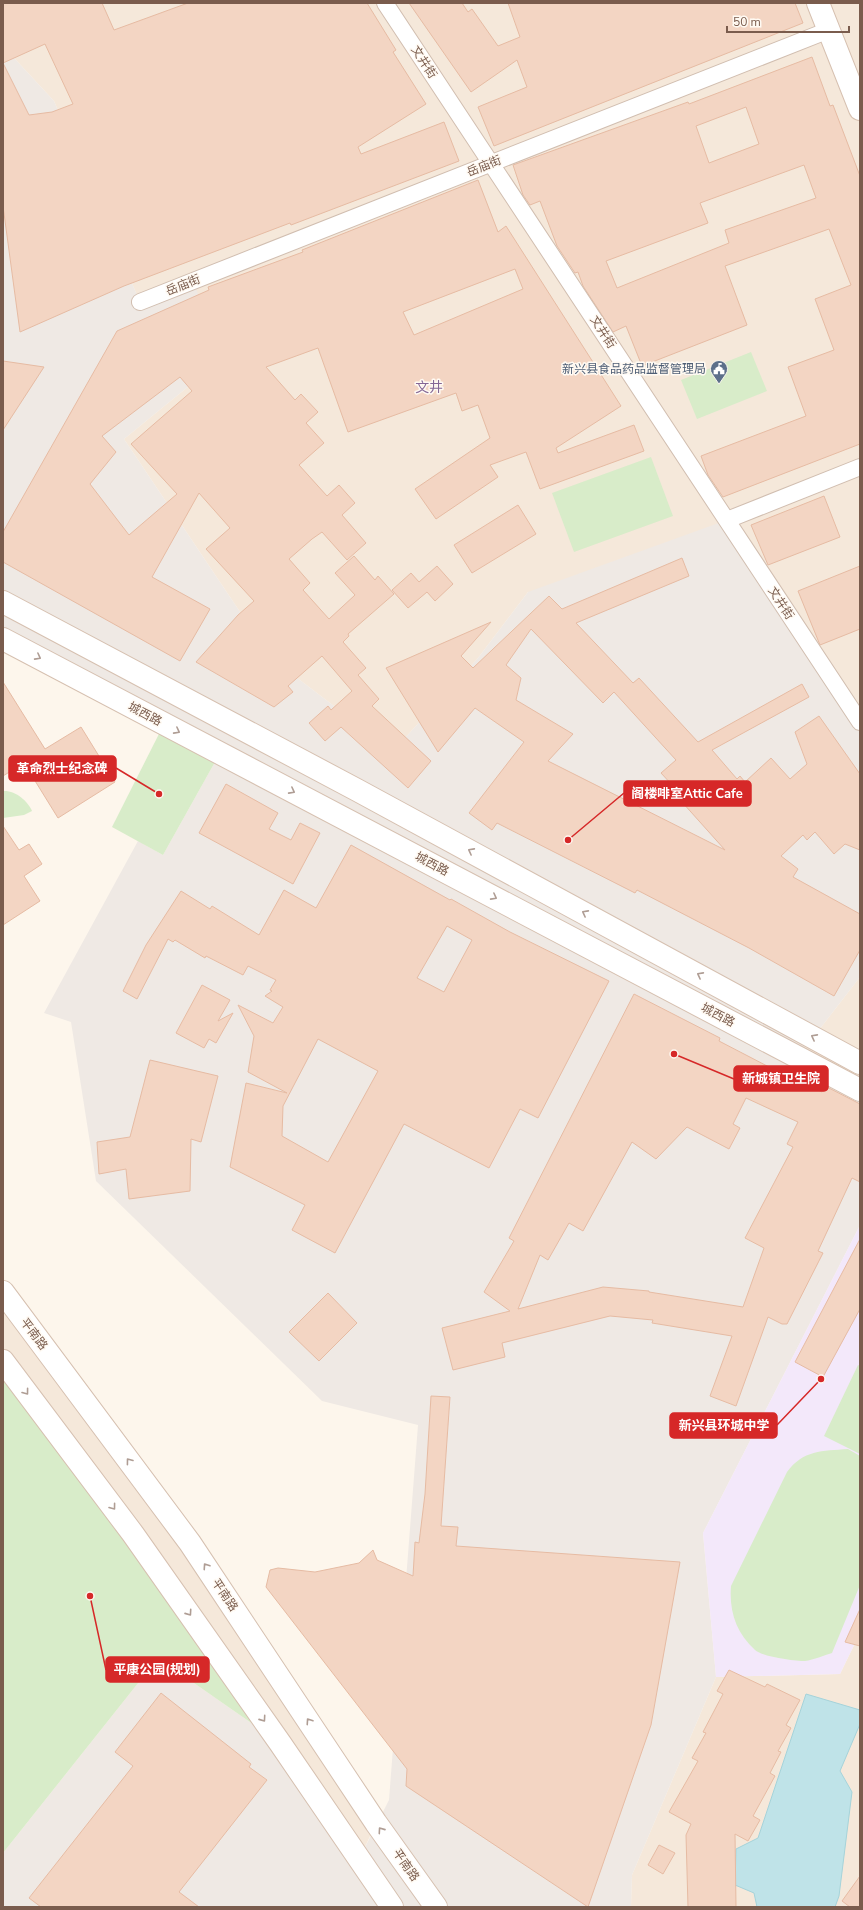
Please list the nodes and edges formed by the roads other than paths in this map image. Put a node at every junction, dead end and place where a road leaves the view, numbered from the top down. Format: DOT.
graph roads {
  1 [pos="385,3"];
  2 [pos="818,3"];
  3 [pos="829,30"];
  4 [pos="860,109"];
  5 [pos="491,163"];
  6 [pos="140,302"];
  7 [pos="860,468"];
  8 [pos="727,520"];
  9 [pos="3,602"];
  10 [pos="3,639"];
  11 [pos="860,722"];
  12 [pos="798,1057"];
  13 [pos="860,1062"];
  14 [pos="860,1090"];
  15 [pos="3,1292"];
  16 [pos="3,1361"];
  17 [pos="392,1907"];
  18 [pos="436,1907"];
  1 -- 5 [label="street, 文井街"];
  2 -- 3 [label="main road"];
  3 -- 4 [label="main road"];
  3 -- 5 [label="street, 岳庙街"];
  5 -- 6 [label="street, 岳庙街"];
  5 -- 8 [label="street, 文井街"];
  7 -- 8 [label="street"];
  8 -- 11 [label="street, 文井街"];
  13 -- 9 [label="main road, one-way"];
  10 -- 12 [label="main road, 城西路, one-way"];
  12 -- 13 [label="street"];
  12 -- 14 [label="main road, 城西路"];
  18 -- 15 [label="main road, 平南路, one-way"];
  16 -- 17 [label="main road, one-way"];
}
